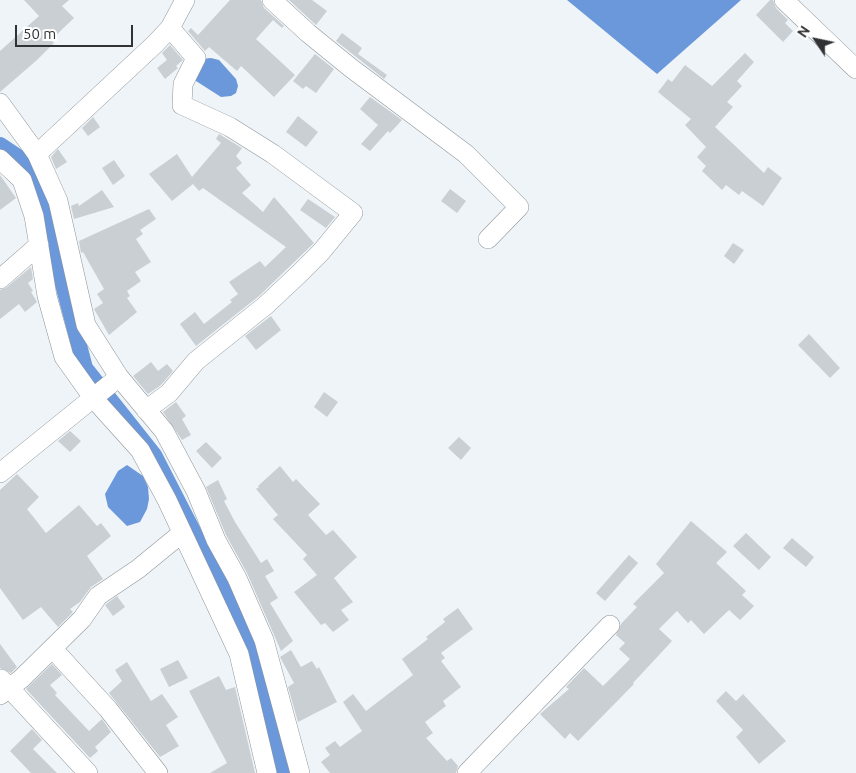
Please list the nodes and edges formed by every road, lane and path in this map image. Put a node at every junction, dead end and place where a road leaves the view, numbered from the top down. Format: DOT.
graph roads {
  1 [pos="184,0"];
  2 [pos="272,0"];
  3 [pos="784,0"];
  4 [pos="170,28"];
  5 [pos="856,68"];
  6 [pos="0,103"];
  7 [pos="36,154"];
  8 [pos="0,159"];
  9 [pos="488,239"];
  10 [pos="39,245"];
  11 [pos="0,279"];
  12 [pos="118,377"];
  13 [pos="93,398"];
  14 [pos="146,410"];
  15 [pos="0,473"];
  16 [pos="182,533"];
  17 [pos="610,625"];
  18 [pos="53,649"];
  19 [pos="2,687"];
  20 [pos="88,773"];
  21 [pos="158,773"];
  22 [pos="267,773"];
  23 [pos="300,773"];
  24 [pos="467,773"];
  1 -- 4 [label="street"];
  2 -- 9 [label="street"];
  3 -- 5 [label="street"];
  4 -- 7 [label="street"];
  4 -- 14 [label="street"];
  6 -- 7 [label="street"];
  7 -- 12 [label="street"];
  8 -- 10 [label="street"];
  10 -- 11 [label="street"];
  10 -- 13 [label="street"];
  12 -- 13 [label="street"];
  12 -- 14 [label="street"];
  13 -- 15 [label="street"];
  13 -- 16 [label="street"];
  14 -- 23 [label="street"];
  16 -- 18 [label="street"];
  16 -- 22 [label="street"];
  17 -- 24 [label="street"];
  18 -- 19 [label="street"];
  18 -- 21 [label="street"];
  19 -- 20 [label="street"];
}
